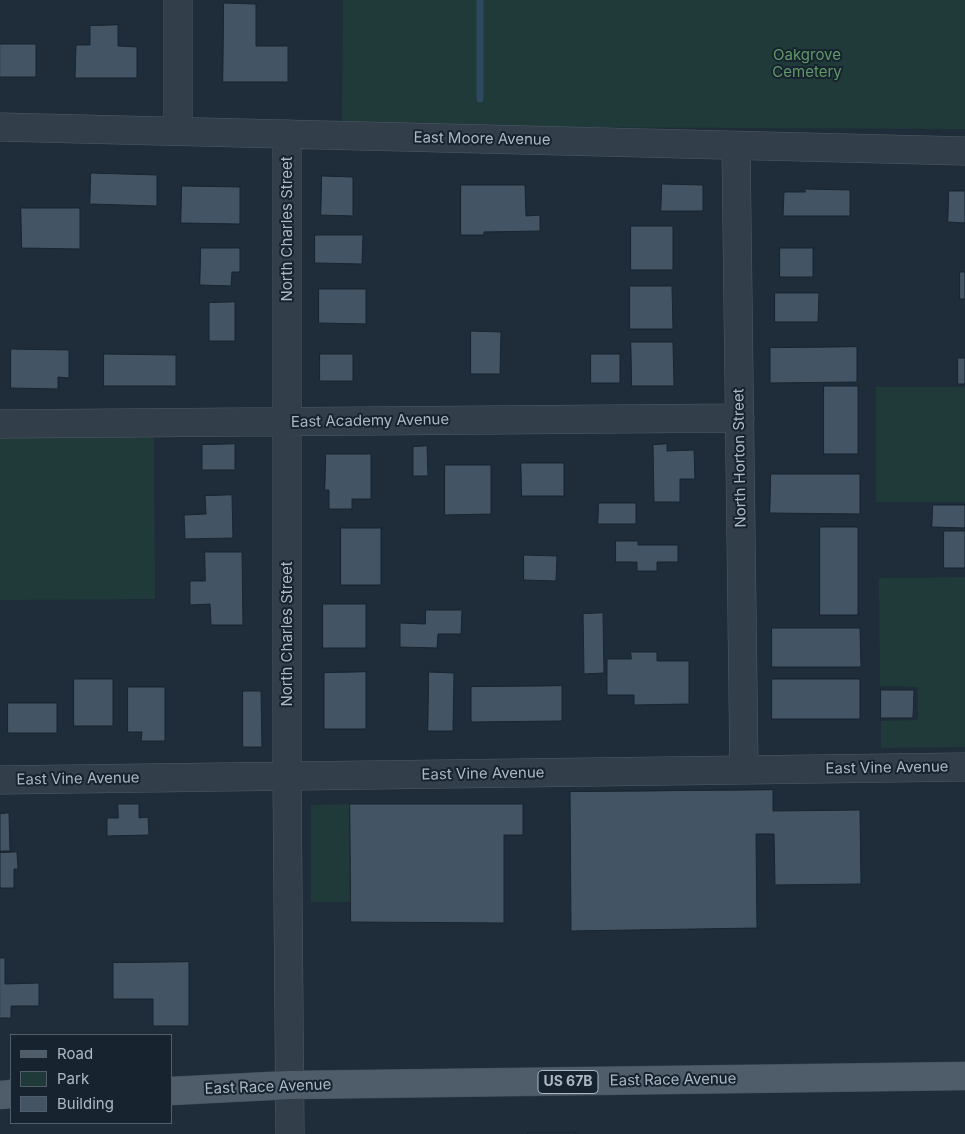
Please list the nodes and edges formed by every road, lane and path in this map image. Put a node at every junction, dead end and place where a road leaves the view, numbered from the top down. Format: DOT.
graph roads {
  1 [pos="178,0"];
  2 [pos="0,127"];
  3 [pos="178,131"];
  4 [pos="287,134"];
  5 [pos="736,146"];
  6 [pos="965,151"];
  7 [pos="740,418"];
  8 [pos="287,422"];
  9 [pos="0,424"];
  10 [pos="965,767"];
  11 [pos="744,770"];
  12 [pos="287,776"];
  13 [pos="0,780"];
  14 [pos="965,1076"];
  15 [pos="290,1085"];
  16 [pos="172,1091"];
  17 [pos="290,1134"];
  1 -- 3 [label="street"];
  2 -- 3 [label="street, East Moore Avenue"];
  3 -- 4 [label="street, East Moore Avenue"];
  4 -- 5 [label="street, East Moore Avenue"];
  4 -- 8 [label="street, North Charles Street"];
  5 -- 6 [label="street, East Moore Avenue"];
  5 -- 7 [label="street, North Horton Street"];
  7 -- 8 [label="street, East Academy Avenue"];
  7 -- 11 [label="street, North Horton Street"];
  8 -- 9 [label="street, East Academy Avenue"];
  8 -- 12 [label="street, North Charles Street"];
  10 -- 11 [label="street, East Vine Avenue"];
  11 -- 12 [label="street, East Vine Avenue"];
  12 -- 13 [label="street, East Vine Avenue"];
  12 -- 15 [label="street, North Charles Street"];
  14 -- 15 [label="main road, East Race Avenue / US 67B"];
  15 -- 16 [label="main road, East Race Avenue / US 67B"];
  15 -- 17 [label="street, North Charles Street"];
}
